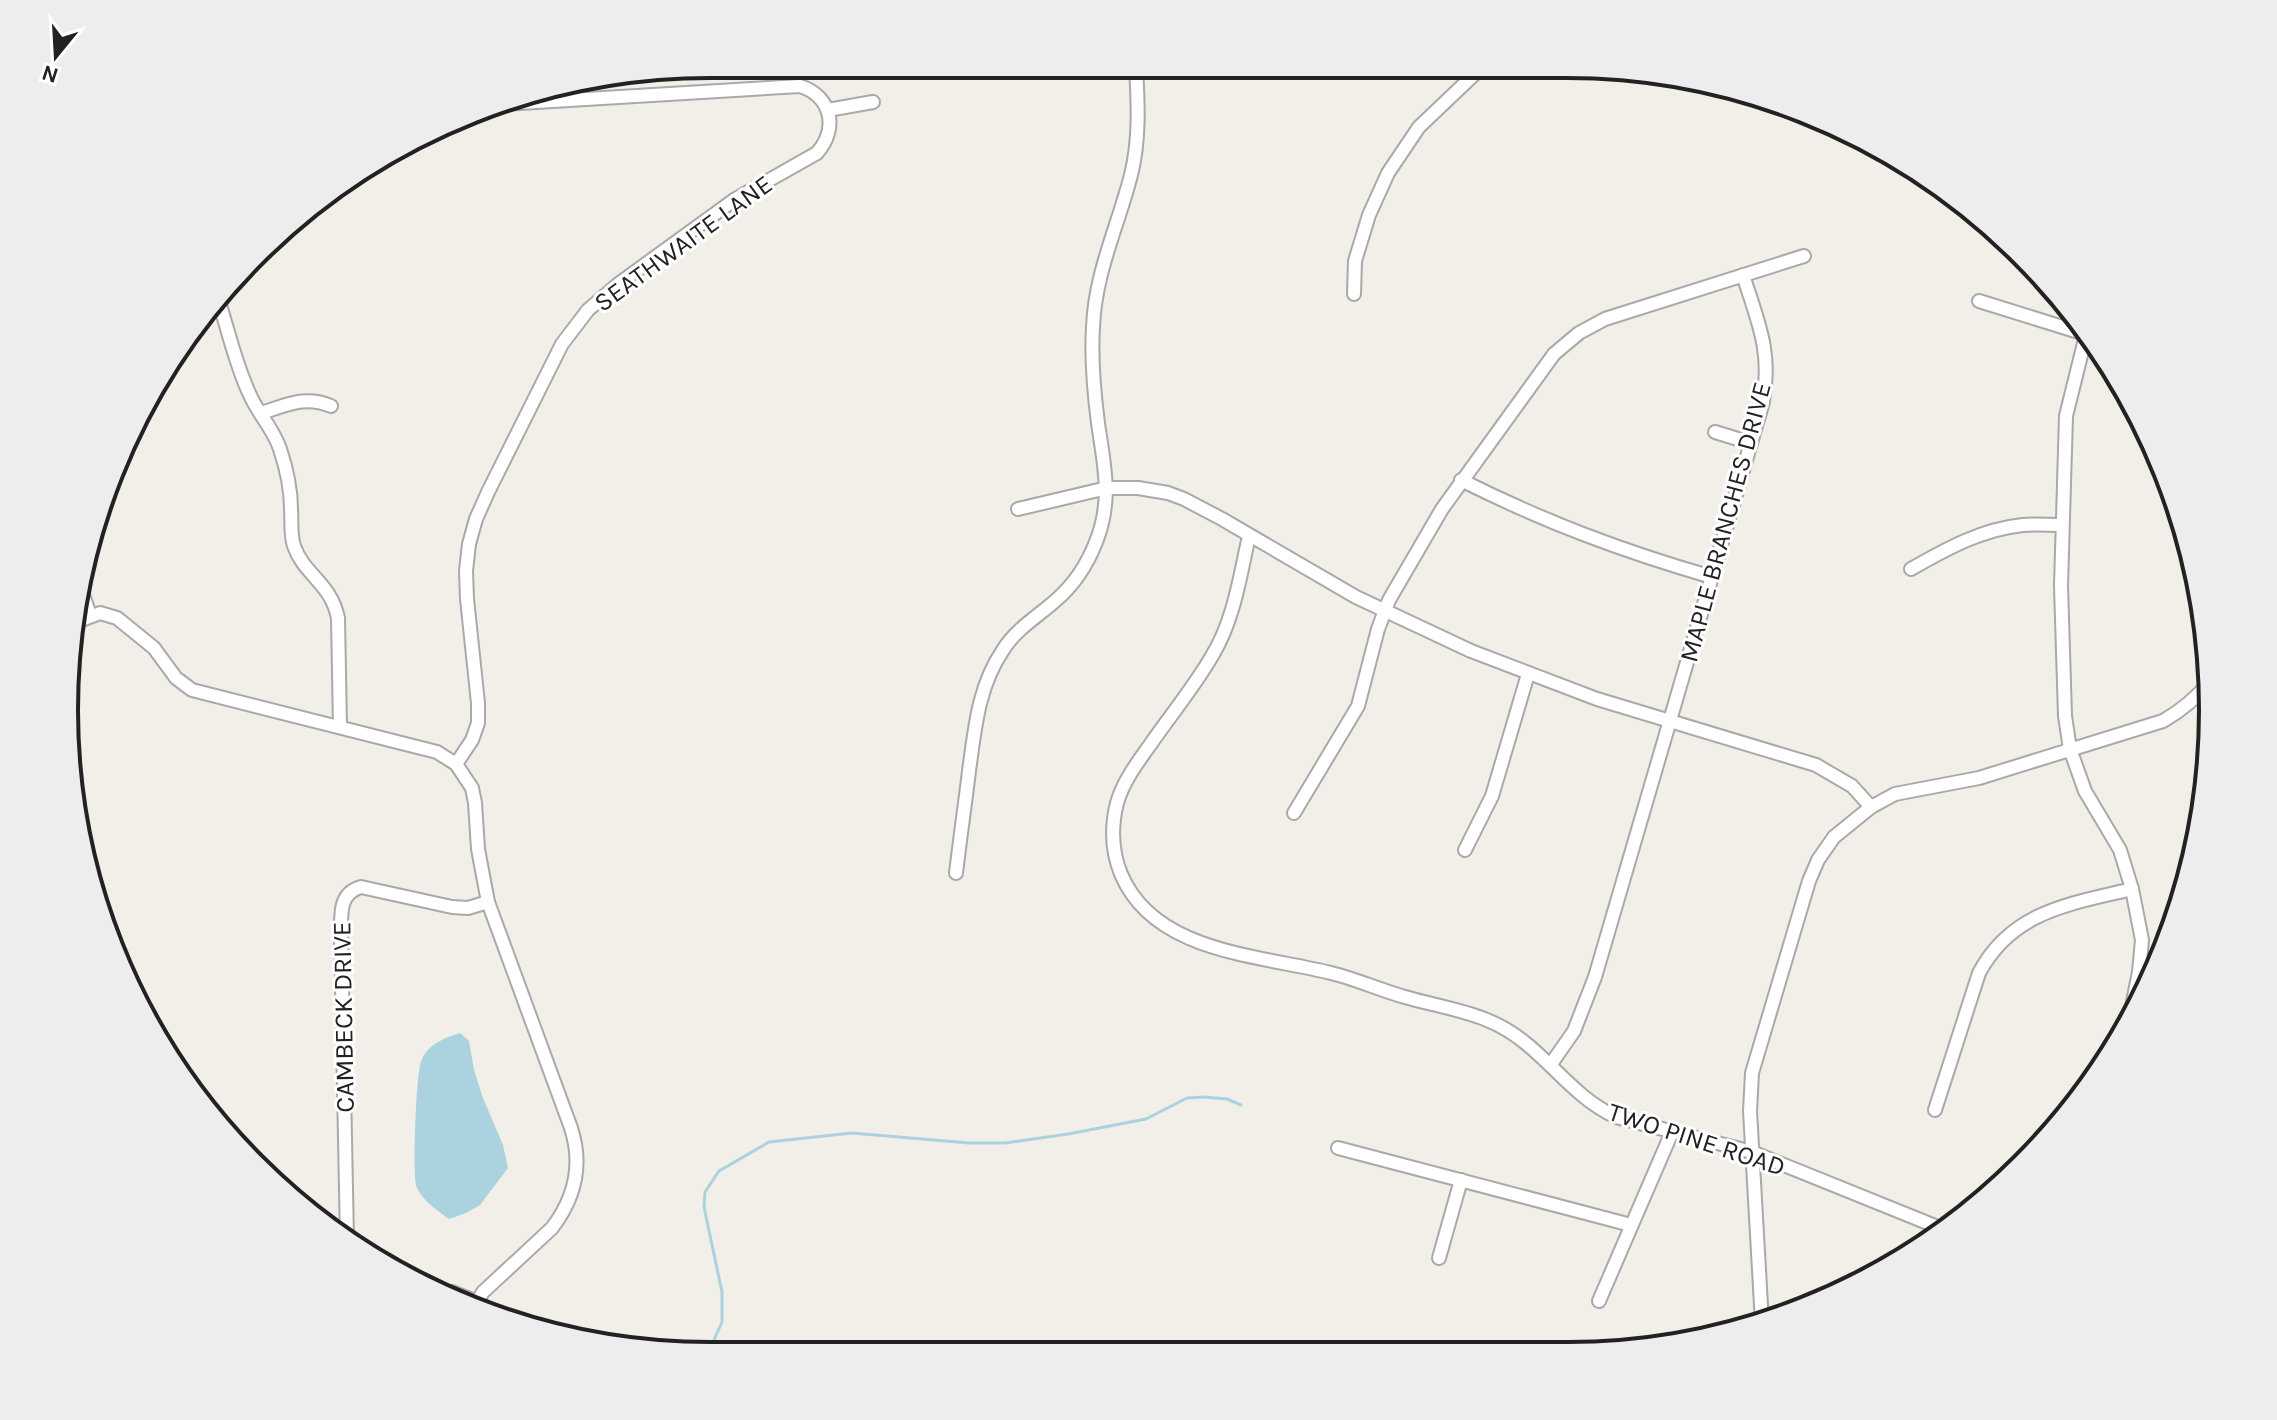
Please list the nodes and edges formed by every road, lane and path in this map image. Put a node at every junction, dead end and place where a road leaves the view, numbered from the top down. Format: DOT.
graph roads {
  1 [pos="1137,78"];
  2 [pos="1470,78"];
  3 [pos="540,102"];
  4 [pos="873,102"];
  5 [pos="828,110"];
  6 [pos="1804,256"];
  7 [pos="1743,275"];
  8 [pos="1354,294"];
  9 [pos="1979,301"];
  10 [pos="221,310"];
  11 [pos="2070,328"];
  12 [pos="2083,346"];
  13 [pos="331,406"];
  14 [pos="261,413"];
  15 [pos="1715,432"];
  16 [pos="1751,443"];
  17 [pos="1461,480"];
  18 [pos="1107,488"];
  19 [pos="1018,509"];
  20 [pos="2062,525"];
  21 [pos="1249,536"];
  22 [pos="1911,569"];
  23 [pos="1712,577"];
  24 [pos="1385,611"];
  25 [pos="84,618"];
  26 [pos="1528,674"];
  27 [pos="2199,695"];
  28 [pos="1669,722"];
  29 [pos="340,727"];
  30 [pos="2070,749"];
  31 [pos="456,764"];
  32 [pos="1871,807"];
  33 [pos="1294,813"];
  34 [pos="1465,850"];
  35 [pos="956,873"];
  36 [pos="2132,889"];
  37 [pos="488,902"];
  38 [pos="2136,985"];
  39 [pos="1551,1064"];
  40 [pos="1935,1110"];
  41 [pos="1672,1132"];
  42 [pos="1338,1148"];
  43 [pos="1752,1152"];
  44 [pos="1461,1180"];
  45 [pos="1631,1225"];
  46 [pos="1932,1225"];
  47 [pos="347,1226"];
  48 [pos="1439,1258"];
  49 [pos="481,1299"];
  50 [pos="1599,1301"];
  51 [pos="1761,1311"];
  1 -- 18 [label="street"];
  2 -- 8 [label="street"];
  3 -- 5 [label="street"];
  4 -- 5 [label="street"];
  5 -- 31 [label="street, SEATHWAITE LANE"];
  6 -- 7 [label="street"];
  7 -- 16 [label="street, MAPLE BRANCHES DRIVE"];
  7 -- 17 [label="street"];
  9 -- 11 [label="street"];
  10 -- 14 [label="street"];
  12 -- 20 [label="street"];
  13 -- 14 [label="street"];
  14 -- 29 [label="street"];
  15 -- 16 [label="street"];
  16 -- 23 [label="street, MAPLE BRANCHES DRIVE"];
  17 -- 23 [label="street"];
  17 -- 24 [label="street"];
  18 -- 19 [label="street"];
  18 -- 21 [label="street"];
  18 -- 35 [label="street"];
  20 -- 22 [label="street"];
  20 -- 30 [label="street"];
  21 -- 24 [label="street"];
  21 -- 39 [label="street, TWO PINE ROAD"];
  23 -- 28 [label="street, MAPLE BRANCHES DRIVE"];
  24 -- 26 [label="street"];
  24 -- 33 [label="street"];
  25 -- 29 [label="street"];
  26 -- 28 [label="street"];
  26 -- 34 [label="street"];
  27 -- 30 [label="street"];
  28 -- 32 [label="street"];
  28 -- 39 [label="street, MAPLE BRANCHES DRIVE"];
  29 -- 31 [label="street"];
  30 -- 32 [label="street"];
  30 -- 36 [label="street"];
  31 -- 37 [label="street"];
  32 -- 43 [label="street"];
  36 -- 38 [label="street"];
  36 -- 40 [label="street"];
  37 -- 47 [label="street, CAMBECK DRIVE"];
  37 -- 49 [label="street"];
  39 -- 41 [label="street, TWO PINE ROAD"];
  41 -- 43 [label="street, TWO PINE ROAD"];
  41 -- 45 [label="street"];
  42 -- 44 [label="street"];
  43 -- 46 [label="street, TWO PINE ROAD"];
  43 -- 51 [label="street"];
  44 -- 45 [label="street"];
  44 -- 48 [label="street"];
  45 -- 50 [label="street"];
}
